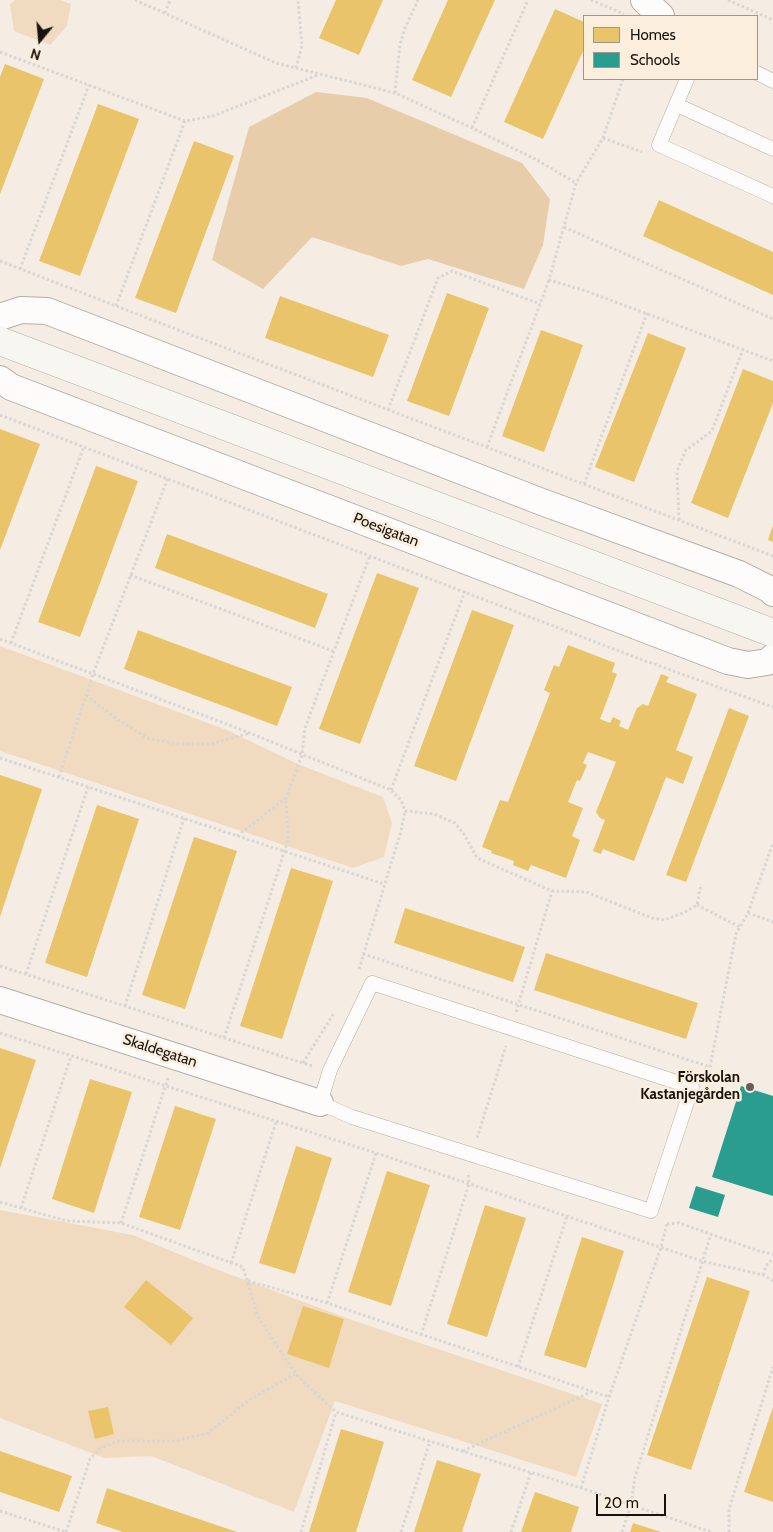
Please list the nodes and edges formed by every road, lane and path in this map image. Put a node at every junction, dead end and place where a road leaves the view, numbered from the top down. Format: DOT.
graph roads {
  1 [pos="135,0"];
  2 [pos="170,0"];
  3 [pos="298,0"];
  4 [pos="418,0"];
  5 [pos="528,0"];
  6 [pos="591,0"];
  7 [pos="644,0"];
  8 [pos="728,0"];
  9 [pos="740,0"];
  10 [pos="738,4"];
  11 [pos="165,13"];
  12 [pos="624,15"];
  13 [pos="660,15"];
  14 [pos="773,20"];
  15 [pos="0,52"];
  16 [pos="296,68"];
  17 [pos="320,74"];
  18 [pos="758,74"];
  19 [pos="623,80"];
  20 [pos="687,80"];
  21 [pos="773,81"];
  22 [pos="89,85"];
  23 [pos="395,93"];
  24 [pos="677,105"];
  25 [pos="185,121"];
  26 [pos="472,128"];
  27 [pos="603,138"];
  28 [pos="659,145"];
  29 [pos="773,149"];
  30 [pos="576,182"];
  31 [pos="773,196"];
  32 [pos="564,226"];
  33 [pos="0,261"];
  34 [pos="20,269"];
  35 [pos="549,280"];
  36 [pos="540,304"];
  37 [pos="116,306"];
  38 [pos="647,313"];
  39 [pos="0,317"];
  40 [pos="773,319"];
  41 [pos="0,341"];
  42 [pos="743,349"];
  43 [pos="773,361"];
  44 [pos="0,379"];
  45 [pos="388,410"];
  46 [pos="0,415"];
  47 [pos="84,446"];
  48 [pos="487,447"];
  49 [pos="168,478"];
  50 [pos="584,484"];
  51 [pos="679,520"];
  52 [pos="370,555"];
  53 [pos="773,556"];
  54 [pos="130,574"];
  55 [pos="465,591"];
  56 [pos="773,593"];
  57 [pos="773,633"];
  58 [pos="0,639"];
  59 [pos="11,643"];
  60 [pos="333,651"];
  61 [pos="773,656"];
  62 [pos="93,674"];
  63 [pos="86,695"];
  64 [pos="773,707"];
  65 [pos="250,733"];
  66 [pos="302,755"];
  67 [pos="0,758"];
  68 [pos="59,777"];
  69 [pos="88,787"];
  70 [pos="391,790"];
  71 [pos="286,798"];
  72 [pos="405,811"];
  73 [pos="184,818"];
  74 [pos="237,836"];
  75 [pos="773,843"];
  76 [pos="284,851"];
  77 [pos="384,884"];
  78 [pos="701,884"];
  79 [pos="697,905"];
  80 [pos="748,914"];
  81 [pos="773,922"];
  82 [pos="740,927"];
  83 [pos="364,954"];
  84 [pos="0,966"];
  85 [pos="26,974"];
  86 [pos="356,976"];
  87 [pos="0,1000"];
  88 [pos="125,1006"];
  89 [pos="338,1007"];
  90 [pos="0,1033"];
  91 [pos="224,1038"];
  92 [pos="71,1056"];
  93 [pos="303,1063"];
  94 [pos="710,1067"];
  95 [pos="330,1070"];
  96 [pos="165,1086"];
  97 [pos="692,1087"];
  98 [pos="320,1102"];
  99 [pos="276,1122"];
  100 [pos="376,1153"];
  101 [pos="469,1184"];
  102 [pos="0,1202"];
  103 [pos="21,1208"];
  104 [pos="567,1216"];
  105 [pos="121,1223"];
  106 [pos="667,1224"];
  107 [pos="711,1234"];
  108 [pos="661,1247"];
  109 [pos="773,1256"];
  110 [pos="702,1261"];
  111 [pos="231,1263"];
  112 [pos="763,1276"];
  113 [pos="247,1280"];
  114 [pos="773,1281"];
  115 [pos="328,1303"];
  116 [pos="421,1335"];
  117 [pos="518,1367"];
  118 [pos="773,1367"];
  119 [pos="296,1374"];
  120 [pos="592,1392"];
  121 [pos="609,1397"];
  122 [pos="336,1412"];
  123 [pos="430,1441"];
  124 [pos="463,1451"];
  125 [pos="531,1472"];
  126 [pos="582,1488"];
  127 [pos="631,1505"];
  128 [pos="0,1511"];
  129 [pos="66,1532"];
  130 [pos="301,1532"];
  131 [pos="401,1532"];
  132 [pos="511,1532"];
  133 [pos="622,1532"];
  134 [pos="712,1532"];
  135 [pos="729,1532"];
  1 -- 11 [label="path"];
  2 -- 11 [label="path"];
  3 -- 16 [label="path"];
  4 -- 23 [label="path"];
  5 -- 26 [label="path"];
  6 -- 12 [label="path"];
  7 -- 13 [label="street"];
  8 -- 10 [label="path"];
  9 -- 10 [label="path"];
  10 -- 14 [label="path"];
  11 -- 16 [label="path"];
  15 -- 22 [label="path"];
  16 -- 17 [label="path"];
  17 -- 23 [label="path"];
  17 -- 25 [label="path"];
  18 -- 21 [label="lane"];
  19 -- 27 [label="path"];
  20 -- 24 [label="lane"];
  22 -- 25 [label="path"];
  22 -- 34 [label="path"];
  23 -- 26 [label="path"];
  24 -- 28 [label="lane"];
  24 -- 29 [label="lane"];
  25 -- 37 [label="path"];
  26 -- 30 [label="path"];
  27 -- 28 [label="path"];
  27 -- 30 [label="path"];
  28 -- 31 [label="lane"];
  30 -- 32 [label="path"];
  32 -- 35 [label="path"];
  32 -- 40 [label="path"];
  33 -- 34 [label="path"];
  34 -- 37 [label="path"];
  35 -- 36 [label="path"];
  35 -- 38 [label="path"];
  36 -- 45 [label="path"];
  36 -- 48 [label="path"];
  37 -- 45 [label="path"];
  38 -- 42 [label="path"];
  38 -- 50 [label="path"];
  39 -- 56 [label="street"];
  41 -- 57 [label="street"];
  42 -- 43 [label="path"];
  42 -- 51 [label="path"];
  44 -- 61 [label="street, Poesigatan"];
  45 -- 48 [label="path"];
  46 -- 47 [label="path"];
  47 -- 49 [label="path"];
  47 -- 59 [label="path"];
  48 -- 50 [label="path"];
  49 -- 52 [label="path"];
  49 -- 54 [label="path"];
  50 -- 51 [label="path"];
  51 -- 53 [label="path"];
  52 -- 55 [label="path"];
  52 -- 60 [label="path"];
  54 -- 60 [label="path"];
  54 -- 62 [label="path"];
  55 -- 64 [label="path"];
  55 -- 70 [label="path"];
  58 -- 59 [label="path"];
  59 -- 62 [label="path"];
  60 -- 66 [label="path"];
  62 -- 63 [label="path"];
  62 -- 65 [label="path"];
  63 -- 65 [label="path"];
  63 -- 68 [label="path"];
  65 -- 66 [label="path"];
  66 -- 70 [label="path"];
  66 -- 71 [label="path"];
  67 -- 68 [label="path"];
  68 -- 69 [label="path"];
  69 -- 73 [label="path"];
  69 -- 85 [label="path"];
  70 -- 72 [label="path"];
  71 -- 74 [label="path"];
  71 -- 76 [label="path"];
  72 -- 77 [label="path"];
  72 -- 79 [label="path"];
  73 -- 74 [label="path"];
  73 -- 88 [label="path"];
  74 -- 76 [label="path"];
  75 -- 80 [label="path"];
  76 -- 77 [label="path"];
  76 -- 91 [label="path"];
  77 -- 83 [label="path"];
  78 -- 79 [label="path"];
  79 -- 82 [label="path"];
  80 -- 81 [label="path"];
  80 -- 82 [label="path"];
  82 -- 94 [label="path"];
  83 -- 86 [label="path"];
  83 -- 94 [label="path"];
  84 -- 85 [label="path"];
  85 -- 88 [label="path"];
  87 -- 98 [label="street, Skaldegatan"];
  88 -- 91 [label="path"];
  89 -- 93 [label="path"];
  90 -- 92 [label="path"];
  91 -- 93 [label="path"];
  92 -- 96 [label="path"];
  92 -- 103 [label="path"];
  93 -- 95 [label="path"];
  94 -- 97 [label="path"];
  95 -- 97 [label="lane"];
  95 -- 98 [label="lane"];
  96 -- 99 [label="path"];
  96 -- 105 [label="path"];
  97 -- 98 [label="lane"];
  99 -- 100 [label="path"];
  99 -- 111 [label="path"];
  100 -- 101 [label="path"];
  100 -- 115 [label="path"];
  101 -- 104 [label="path"];
  101 -- 116 [label="path"];
  102 -- 103 [label="path"];
  103 -- 105 [label="path"];
  104 -- 108 [label="path"];
  104 -- 117 [label="path"];
  105 -- 111 [label="path"];
  106 -- 107 [label="path"];
  107 -- 109 [label="path"];
  107 -- 110 [label="path"];
  108 -- 110 [label="path"];
  108 -- 121 [label="path"];
  109 -- 112 [label="path"];
  110 -- 112 [label="path"];
  110 -- 127 [label="path"];
  111 -- 113 [label="path"];
  112 -- 114 [label="path"];
  113 -- 115 [label="path"];
  113 -- 119 [label="path"];
  115 -- 116 [label="path"];
  116 -- 117 [label="path"];
  117 -- 120 [label="path"];
  118 -- 135 [label="path"];
  119 -- 122 [label="path"];
  119 -- 129 [label="path"];
  120 -- 121 [label="path"];
  120 -- 124 [label="path"];
  121 -- 126 [label="path"];
  122 -- 123 [label="path"];
  122 -- 130 [label="path"];
  123 -- 124 [label="path"];
  123 -- 131 [label="path"];
  124 -- 125 [label="path"];
  125 -- 126 [label="path"];
  125 -- 132 [label="path"];
  126 -- 127 [label="path"];
  127 -- 133 [label="path"];
  127 -- 134 [label="path"];
  128 -- 129 [label="path"];
}
